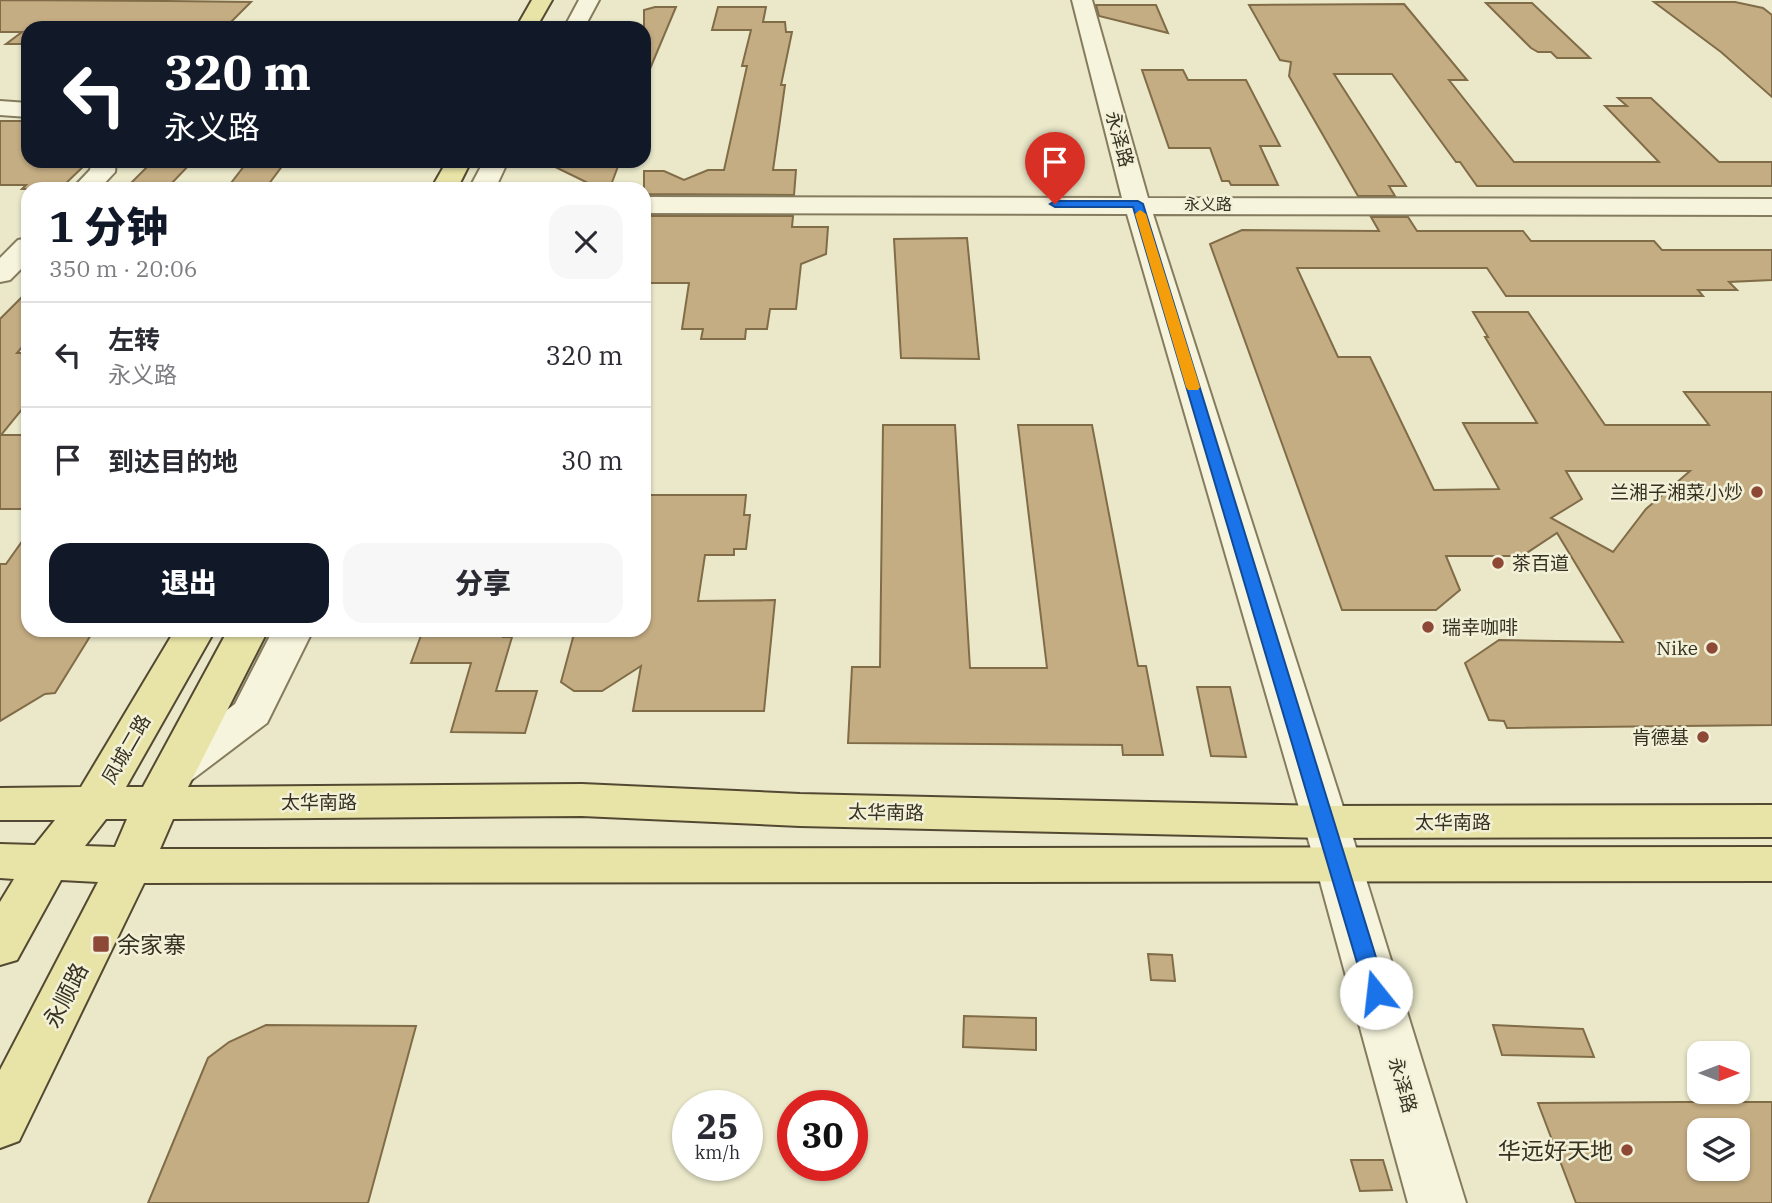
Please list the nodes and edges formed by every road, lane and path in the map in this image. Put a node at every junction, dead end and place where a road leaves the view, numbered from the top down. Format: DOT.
graph roads {
  1 [pos="542,0"];
  2 [pos="568,0"];
  3 [pos="589,0"];
  4 [pos="1082,0"];
  5 [pos="530,21"];
  6 [pos="558,21"];
  7 [pos="578,21"];
  8 [pos="0,108"];
  9 [pos="21,110"];
  10 [pos="103,168"];
  11 [pos="92,182"];
  12 [pos="1138,204"];
  13 [pos="651,205"];
  14 [pos="1772,207"];
  15 [pos="21,253"];
  16 [pos="0,274"];
  17 [pos="0,286"];
  18 [pos="21,286"];
  19 [pos="191,637"];
  20 [pos="244,637"];
  21 [pos="290,637"];
  22 [pos="165,787"];
  23 [pos="95,802"];
  24 [pos="0,804"];
  25 [pos="1772,821"];
  26 [pos="1331,842"];
  27 [pos="0,861"];
  28 [pos="48,861"];
  29 [pos="1772,864"];
  30 [pos="130,865"];
  31 [pos="0,947"];
  32 [pos="0,1124"];
  33 [pos="1437,1203"];
  1 -- 5 [label="main road"];
  2 -- 6 [label="main road"];
  3 -- 7 [label="street"];
  4 -- 12 [label="street, 永泽路"];
  8 -- 9 [label="street"];
  10 -- 11 [label="street"];
  12 -- 13 [label="street, 永义路"];
  12 -- 14 [label="street, 永义路"];
  12 -- 26 [label="street, 永泽路"];
  15 -- 16 [label="street"];
  17 -- 18 [label="street"];
  19 -- 23 [label="main road, 凤城二路"];
  20 -- 22 [label="main road"];
  21 -- 22 [label="street"];
  22 -- 23 [label="main road, 太华南路"];
  22 -- 26 [label="main road, 太华南路"];
  22 -- 30 [label="main road"];
  23 -- 24 [label="main road, 太华南路"];
  23 -- 28 [label="main road, 凤城二路"];
  25 -- 26 [label="main road, 太华南路"];
  26 -- 29 [label="main road, 太华南路"];
  26 -- 30 [label="main road, 太华南路"];
  26 -- 33 [label="street, 永泽路"];
  27 -- 28 [label="main road, 太华南路"];
  28 -- 30 [label="main road, 太华南路"];
  28 -- 31 [label="main road"];
  30 -- 32 [label="main road, 永顺路"];
}
